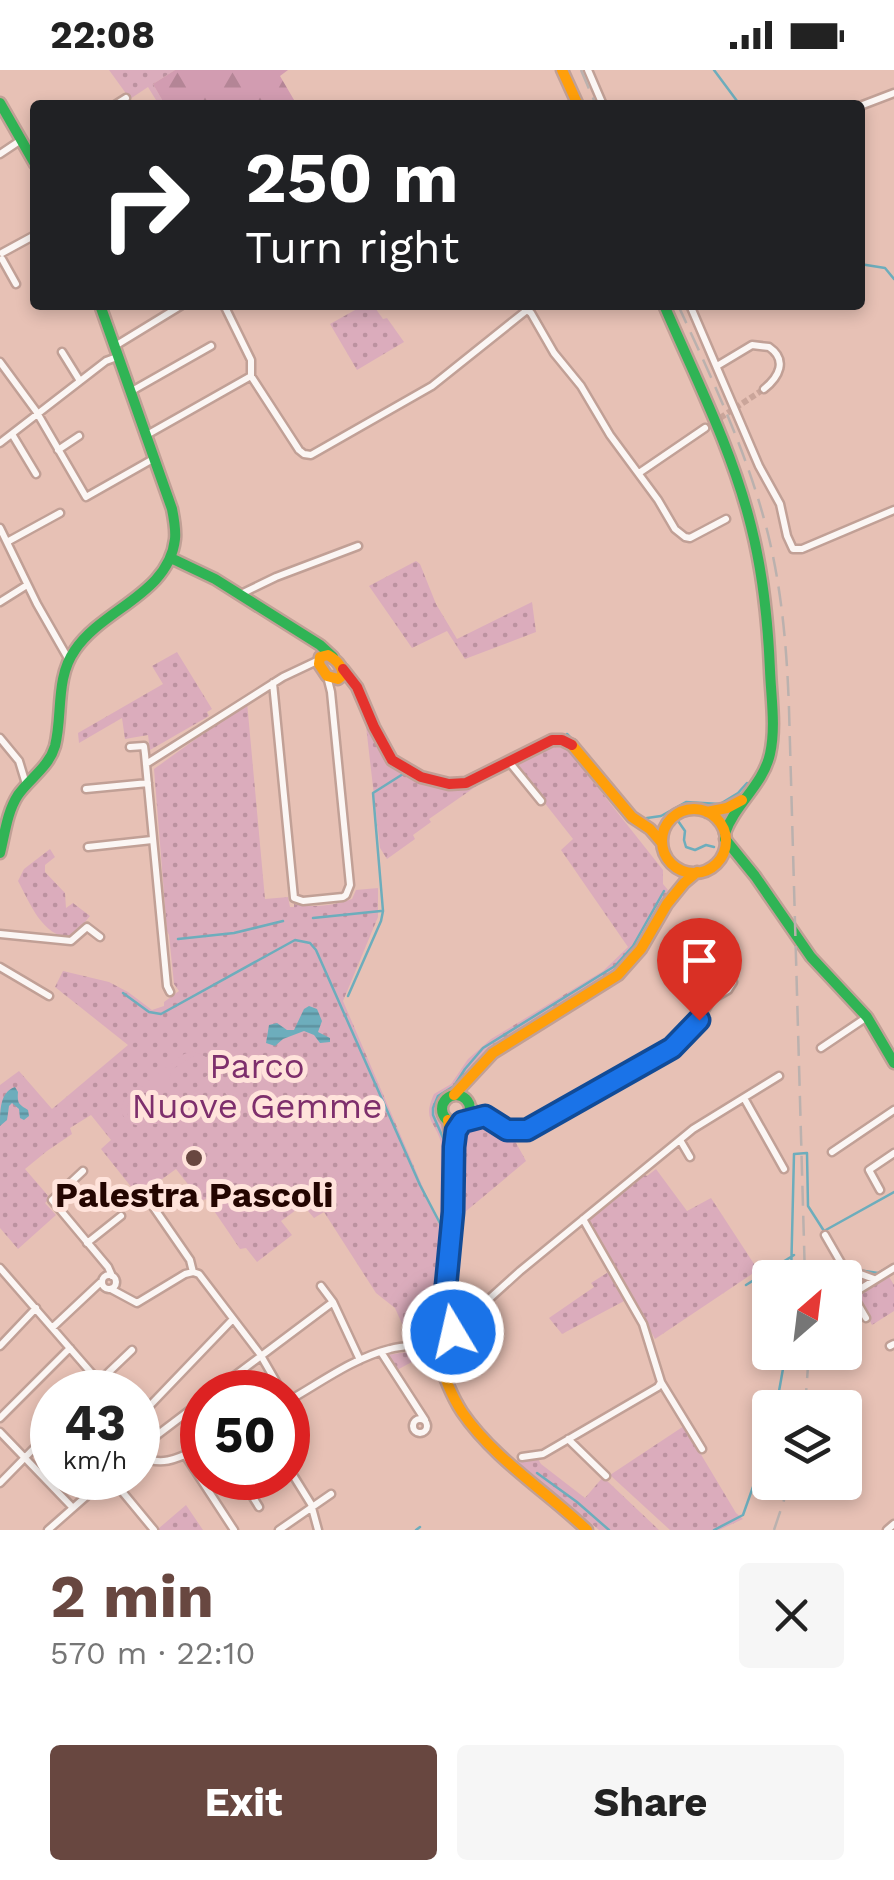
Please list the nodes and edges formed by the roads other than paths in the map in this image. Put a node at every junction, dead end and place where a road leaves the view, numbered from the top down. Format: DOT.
graph roads {
  1 [pos="562,70"];
  2 [pos="588,70"];
  3 [pos="894,93"];
  4 [pos="126,98"];
  5 [pos="123,100"];
  6 [pos="576,100"];
  7 [pos="601,100"];
  8 [pos="0,104"];
  9 [pos="865,104"];
  10 [pos="21,140"];
  11 [pos="0,154"];
  12 [pos="30,154"];
  13 [pos="30,239"];
  14 [pos="1,256"];
  15 [pos="16,284"];
  16 [pos="102,310"];
  17 [pos="175,310"];
  18 [pos="226,310"];
  19 [pos="666,310"];
  20 [pos="692,310"];
  21 [pos="211,346"];
  22 [pos="62,352"];
  23 [pos="116,352"];
  24 [pos="0,362"];
  25 [pos="717,366"];
  26 [pos="252,376"];
  27 [pos="80,381"];
  28 [pos="764,389"];
  29 [pos="129,392"];
  30 [pos="36,415"];
  31 [pos="705,428"];
  32 [pos="12,434"];
  33 [pos="79,436"];
  34 [pos="145,436"];
  35 [pos="0,443"];
  36 [pos="58,450"];
  37 [pos="153,459"];
  38 [pos="639,473"];
  39 [pos="36,474"];
  40 [pos="894,510"];
  41 [pos="60,512"];
  42 [pos="726,519"];
  43 [pos="0,528"];
  44 [pos="7,542"];
  45 [pos="358,546"];
  46 [pos="173,559"];
  47 [pos="27,584"];
  48 [pos="240,595"];
  49 [pos="0,602"];
  50 [pos="60,642"];
  51 [pos="78,645"];
  52 [pos="324,658"];
  53 [pos="69,660"];
  54 [pos="303,666"];
  55 [pos="334,675"];
  56 [pos="273,683"];
  57 [pos="0,738"];
  58 [pos="130,748"];
  59 [pos="510,763"];
  60 [pos="146,764"];
  61 [pos="148,783"];
  62 [pos="26,786"];
  63 [pos="86,789"];
  64 [pos="747,797"];
  65 [pos="540,801"];
  66 [pos="707,812"];
  67 [pos="640,822"];
  68 [pos="668,822"];
  69 [pos="725,836"];
  70 [pos="152,840"];
  71 [pos="662,843"];
  72 [pos="88,846"];
  73 [pos="0,853"];
  74 [pos="670,862"];
  75 [pos="715,864"];
  76 [pos="745,866"];
  77 [pos="697,872"];
  78 [pos="667,904"];
  79 [pos="0,934"];
  80 [pos="100,938"];
  81 [pos="0,968"];
  82 [pos="170,992"];
  83 [pos="49,996"];
  84 [pos="712,999"];
  85 [pos="867,1018"];
  86 [pos="821,1048"];
  87 [pos="894,1063"];
  88 [pos="778,1076"];
  89 [pos="468,1080"];
  90 [pos="454,1096"];
  91 [pos="744,1098"];
  92 [pos="468,1102"];
  93 [pos="894,1110"];
  94 [pos="485,1116"];
  95 [pos="448,1120"];
  96 [pos="464,1120"];
  97 [pos="680,1140"];
  98 [pos="454,1147"];
  99 [pos="832,1152"];
  100 [pos="894,1153"];
  101 [pos="690,1157"];
  102 [pos="784,1169"];
  103 [pos="83,1171"];
  104 [pos="880,1190"];
  105 [pos="143,1192"];
  106 [pos="121,1216"];
  107 [pos="584,1219"];
  108 [pos="825,1235"];
  109 [pos="88,1244"];
  110 [pos="102,1262"];
  111 [pos="0,1268"];
  112 [pos="894,1268"];
  113 [pos="193,1272"];
  114 [pos="114,1278"];
  115 [pos="875,1280"];
  116 [pos="105,1284"];
  117 [pos="321,1286"];
  118 [pos="132,1302"];
  119 [pos="333,1302"];
  120 [pos="36,1308"];
  121 [pos="233,1318"];
  122 [pos="866,1318"];
  123 [pos="454,1320"];
  124 [pos="53,1327"];
  125 [pos="434,1342"];
  126 [pos="0,1346"];
  127 [pos="70,1348"];
  128 [pos="132,1350"];
  129 [pos="380,1352"];
  130 [pos="261,1356"];
  131 [pos="360,1360"];
  132 [pos="89,1370"];
  133 [pos="111,1370"];
  134 [pos="242,1370"];
  135 [pos="269,1370"];
  136 [pos="661,1382"];
  137 [pos="310,1388"];
  138 [pos="160,1395"];
  139 [pos="421,1417"];
  140 [pos="0,1418"];
  141 [pos="0,1432"];
  142 [pos="568,1439"];
  143 [pos="702,1449"];
  144 [pos="30,1454"];
  145 [pos="160,1456"];
  146 [pos="180,1456"];
  147 [pos="522,1457"];
  148 [pos="26,1458"];
  149 [pos="168,1461"];
  150 [pos="160,1462"];
  151 [pos="606,1476"];
  152 [pos="0,1483"];
  153 [pos="331,1494"];
  154 [pos="83,1500"];
  155 [pos="128,1500"];
  156 [pos="215,1500"];
  157 [pos="255,1500"];
  158 [pos="308,1500"];
  159 [pos="259,1507"];
  160 [pos="312,1507"];
  161 [pos="73,1508"];
  162 [pos="894,1524"];
  163 [pos="48,1530"];
  164 [pos="154,1530"];
  165 [pos="234,1530"];
  166 [pos="279,1530"];
  167 [pos="318,1530"];
  168 [pos="587,1530"];
  169 [pos="887,1530"];
  1 -- 6 [label="main road"];
  2 -- 7 [label="street"];
  3 -- 9 [label="street"];
  4 -- 5 [label="street"];
  8 -- 10 [label="main road"];
  10 -- 11 [label="street"];
  10 -- 12 [label="main road"];
  13 -- 14 [label="street"];
  14 -- 15 [label="street"];
  16 -- 23 [label="main road"];
  17 -- 23 [label="street"];
  18 -- 26 [label="street"];
  19 -- 64 [label="main road"];
  20 -- 25 [label="street"];
  21 -- 29 [label="street"];
  22 -- 27 [label="street"];
  23 -- 27 [label="street"];
  23 -- 29 [label="main road"];
  24 -- 30 [label="street"];
  25 -- 28 [label="street"];
  25 -- 40 [label="street"];
  26 -- 34 [label="street"];
  26 -- 38 [label="street"];
  27 -- 30 [label="street"];
  29 -- 34 [label="main road"];
  30 -- 32 [label="street"];
  30 -- 36 [label="street"];
  31 -- 38 [label="street"];
  32 -- 35 [label="street"];
  32 -- 39 [label="street"];
  33 -- 36 [label="street"];
  34 -- 37 [label="main road"];
  36 -- 37 [label="street"];
  37 -- 46 [label="main road"];
  38 -- 42 [label="street"];
  41 -- 44 [label="street"];
  43 -- 44 [label="street"];
  44 -- 47 [label="street"];
  45 -- 48 [label="street"];
  46 -- 48 [label="main road"];
  46 -- 51 [label="main road"];
  47 -- 49 [label="street"];
  47 -- 50 [label="street"];
  48 -- 52 [label="main road"];
  50 -- 51 [label="street"];
  50 -- 53 [label="street"];
  51 -- 53 [label="main road"];
  52 -- 54 [label="street"];
  52 -- 55 [label="main road"];
  52 -- 55 [label="main road"];
  53 -- 62 [label="main road"];
  54 -- 55 [label="street"];
  54 -- 56 [label="street"];
  55 -- 56 [label="street"];
  55 -- 59 [label="main road"];
  56 -- 60 [label="street"];
  57 -- 62 [label="street"];
  58 -- 60 [label="street"];
  59 -- 65 [label="street"];
  59 -- 67 [label="main road"];
  60 -- 61 [label="street"];
  61 -- 63 [label="street"];
  61 -- 70 [label="street"];
  62 -- 73 [label="main road"];
  64 -- 66 [label="main road"];
  64 -- 69 [label="main road"];
  66 -- 68 [label="main road"];
  66 -- 69 [label="main road"];
  67 -- 68 [label="main road"];
  67 -- 71 [label="main road"];
  68 -- 71 [label="main road"];
  69 -- 75 [label="main road"];
  69 -- 76 [label="main road"];
  70 -- 72 [label="street"];
  70 -- 82 [label="street"];
  71 -- 74 [label="main road"];
  74 -- 77 [label="main road"];
  74 -- 78 [label="main road"];
  75 -- 76 [label="main road"];
  75 -- 77 [label="main road"];
  76 -- 85 [label="main road"];
  77 -- 78 [label="main road"];
  78 -- 89 [label="main road"];
  79 -- 80 [label="street"];
  81 -- 83 [label="street"];
  84 -- 94 [label="street"];
  85 -- 86 [label="street"];
  85 -- 87 [label="main road"];
  88 -- 91 [label="street"];
  89 -- 90 [label="main road"];
  89 -- 92 [label="main road"];
  90 -- 92 [label="main road"];
  90 -- 95 [label="main road"];
  91 -- 97 [label="street"];
  91 -- 102 [label="street"];
  92 -- 94 [label="street"];
  92 -- 96 [label="main road"];
  93 -- 99 [label="street"];
  94 -- 96 [label="street"];
  95 -- 96 [label="main road"];
  95 -- 98 [label="main road"];
  96 -- 98 [label="main road"];
  97 -- 101 [label="street"];
  97 -- 107 [label="street"];
  98 -- 123 [label="main road"];
  100 -- 104 [label="street"];
  103 -- 109 [label="street"];
  105 -- 113 [label="street"];
  106 -- 109 [label="street"];
  107 -- 123 [label="street"];
  107 -- 136 [label="street"];
  108 -- 115 [label="street"];
  109 -- 110 [label="street"];
  110 -- 114 [label="street"];
  110 -- 116 [label="street"];
  111 -- 120 [label="street"];
  112 -- 115 [label="street"];
  113 -- 118 [label="street"];
  113 -- 121 [label="street"];
  114 -- 116 [label="street"];
  114 -- 116 [label="street"];
  114 -- 118 [label="street"];
  115 -- 122 [label="street"];
  116 -- 118 [label="street"];
  116 -- 124 [label="street"];
  117 -- 119 [label="street"];
  119 -- 130 [label="street"];
  119 -- 131 [label="street"];
  120 -- 124 [label="street"];
  120 -- 126 [label="street"];
  121 -- 130 [label="street"];
  121 -- 138 [label="street"];
  123 -- 125 [label="main road"];
  123 -- 125 [label="main road"];
  124 -- 127 [label="street"];
  125 -- 129 [label="street"];
  125 -- 168 [label="main road"];
  127 -- 132 [label="street"];
  127 -- 140 [label="street"];
  128 -- 133 [label="street"];
  129 -- 131 [label="street"];
  129 -- 139 [label="street"];
  130 -- 134 [label="street"];
  130 -- 135 [label="street"];
  131 -- 137 [label="street"];
  136 -- 142 [label="street"];
  136 -- 143 [label="street"];
  141 -- 148 [label="street"];
  142 -- 147 [label="street"];
  142 -- 151 [label="street"];
  144 -- 148 [label="street"];
  145 -- 149 [label="street"];
  146 -- 149 [label="street"];
  148 -- 152 [label="street"];
  148 -- 161 [label="street"];
  149 -- 150 [label="street"];
  153 -- 160 [label="street"];
  154 -- 161 [label="street"];
  155 -- 164 [label="street"];
  156 -- 165 [label="street"];
  157 -- 159 [label="street"];
  158 -- 160 [label="street"];
  160 -- 166 [label="street"];
  160 -- 167 [label="street"];
  161 -- 163 [label="street"];
  162 -- 169 [label="street"];
}
